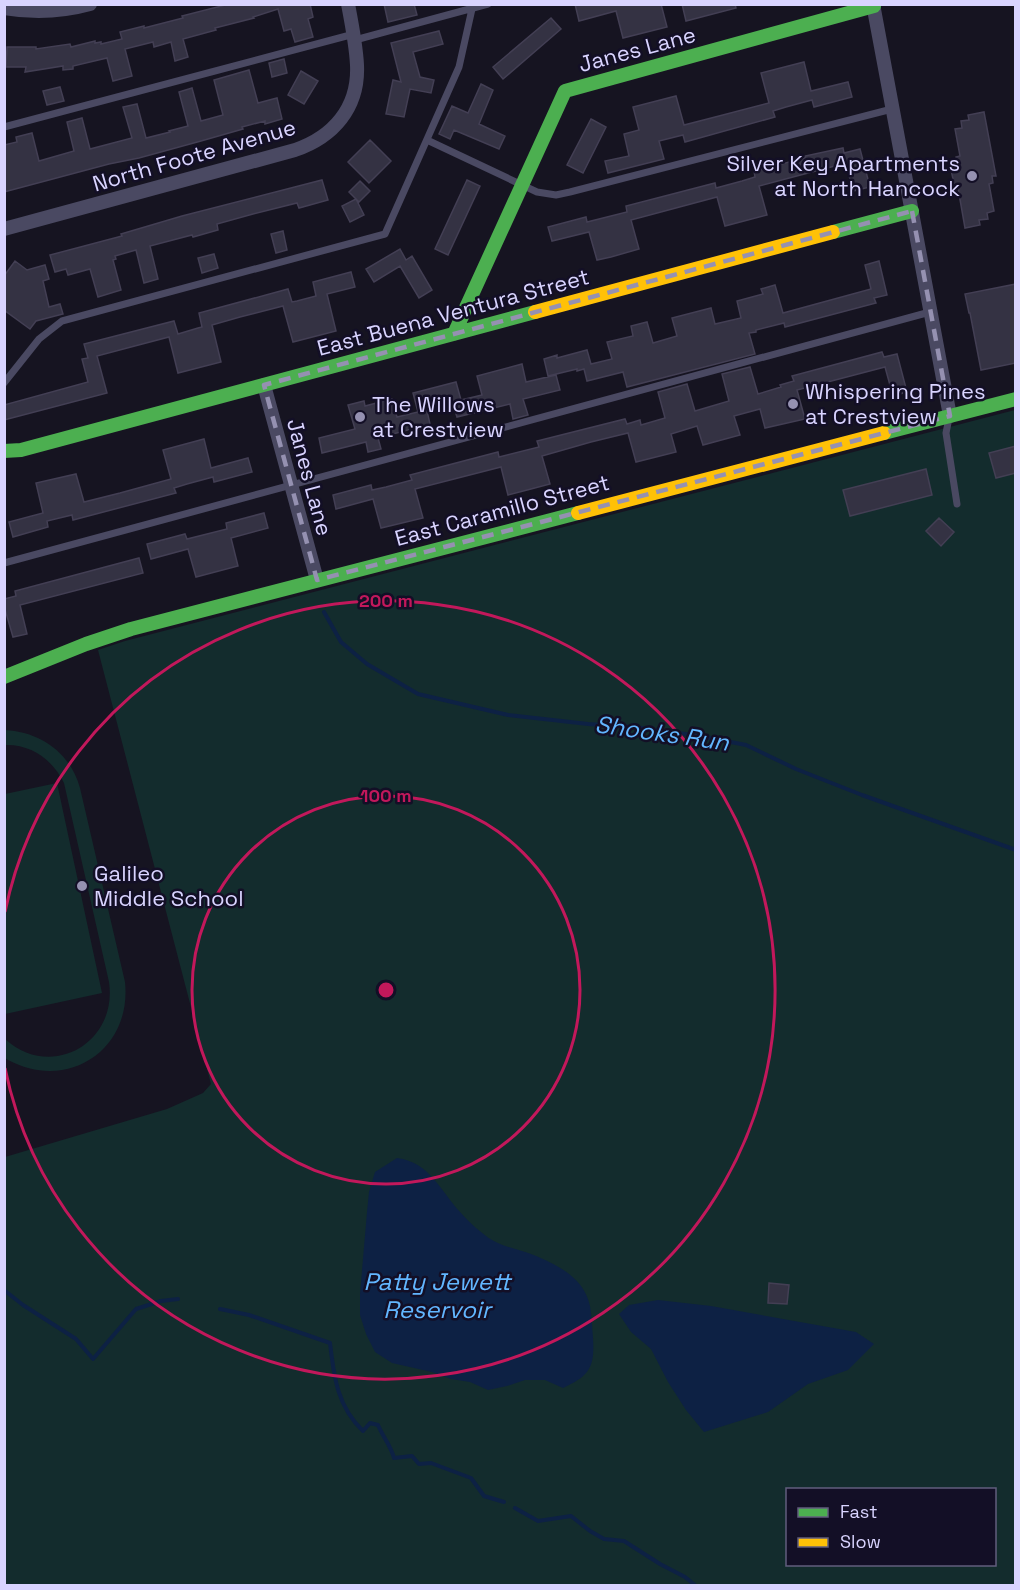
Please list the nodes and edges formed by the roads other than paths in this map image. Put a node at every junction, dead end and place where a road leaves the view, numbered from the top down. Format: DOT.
graph roads {
  1 [pos="90,4"];
  2 [pos="348,4"];
  3 [pos="488,4"];
  4 [pos="873,5"];
  5 [pos="4,8"];
  6 [pos="43,8"];
  7 [pos="472,9"];
  8 [pos="354,37"];
  9 [pos="892,109"];
  10 [pos="4,127"];
  11 [pos="427,140"];
  12 [pos="522,184"];
  13 [pos="912,211"];
  14 [pos="4,229"];
  15 [pos="930,312"];
  16 [pos="454,333"];
  17 [pos="4,383"];
  18 [pos="264,385"];
  19 [pos="1016,399"];
  20 [pos="950,416"];
  21 [pos="4,452"];
  22 [pos="291,484"];
  23 [pos="957,504"];
  24 [pos="4,562"];
  25 [pos="317,580"];
  26 [pos="4,677"];
  1 -- 6 [label="street"];
  2 -- 8 [label="street, North Foote Avenue"];
  3 -- 7 [label="lane"];
  4 -- 9 [label="street"];
  4 -- 12 [label="street, Janes Lane"];
  5 -- 6 [label="street"];
  7 -- 8 [label="lane"];
  7 -- 11 [label="lane"];
  8 -- 10 [label="lane"];
  8 -- 14 [label="street, North Foote Avenue"];
  9 -- 12 [label="lane"];
  9 -- 13 [label="street"];
  11 -- 12 [label="lane"];
  11 -- 17 [label="lane"];
  12 -- 16 [label="street, Janes Lane"];
  13 -- 15 [label="street"];
  13 -- 16 [label="street, East Buena Ventura Street"];
  15 -- 20 [label="street"];
  15 -- 22 [label="lane"];
  16 -- 18 [label="street, East Buena Ventura Street"];
  18 -- 21 [label="street, East Buena Ventura Street"];
  18 -- 22 [label="street, Janes Lane"];
  19 -- 20 [label="street, East Caramillo Street"];
  20 -- 23 [label="lane"];
  20 -- 25 [label="street, East Caramillo Street"];
  22 -- 24 [label="lane"];
  22 -- 25 [label="street, Janes Lane"];
  25 -- 26 [label="street, East Caramillo Street"];
}
